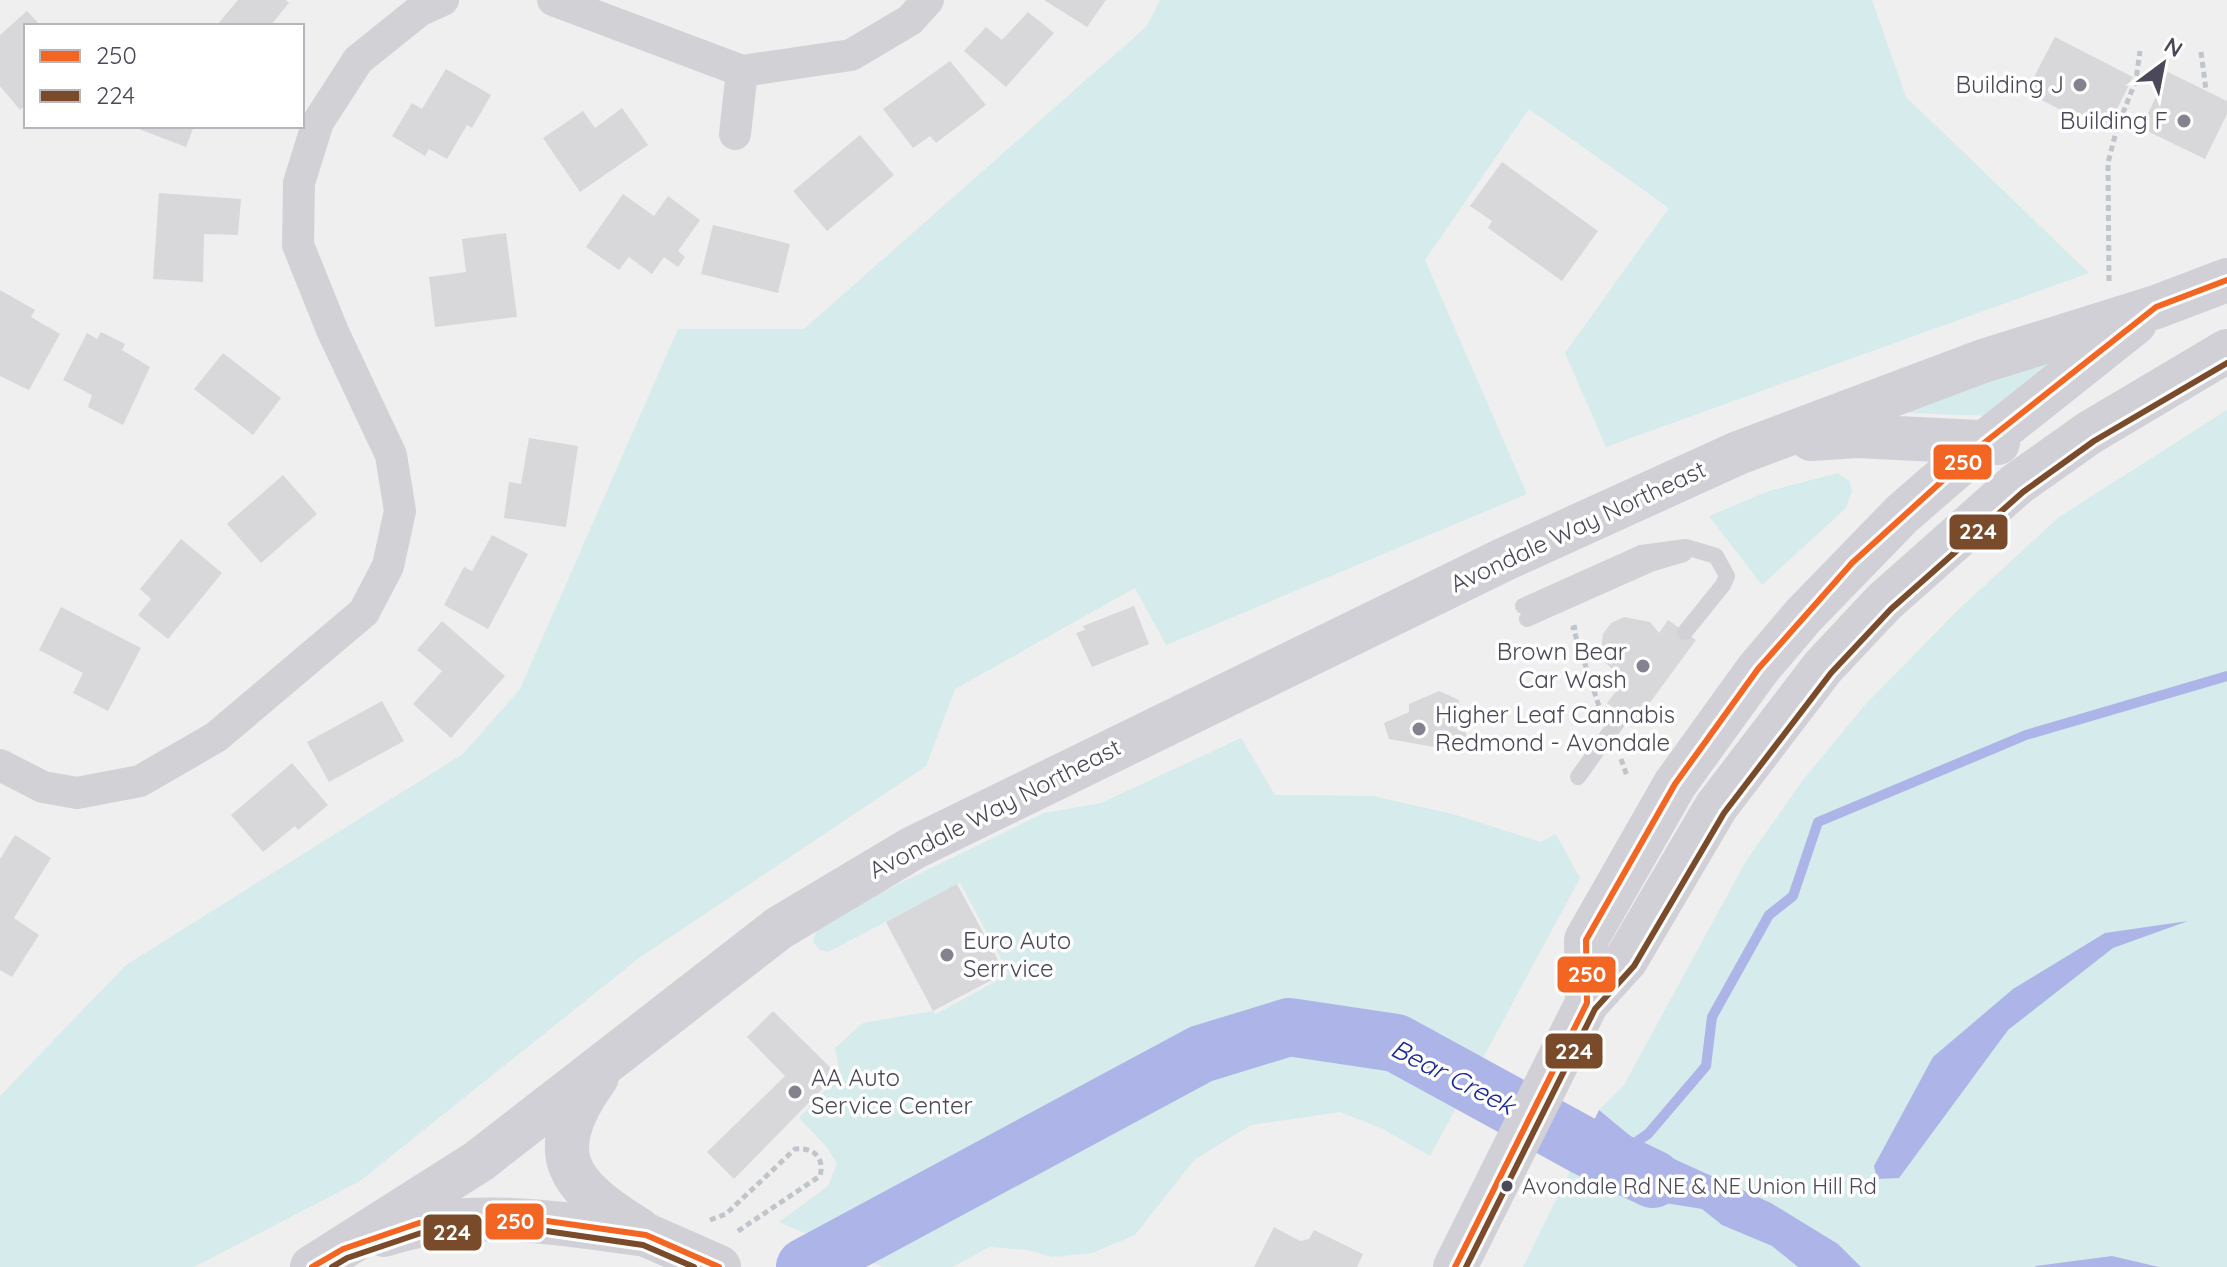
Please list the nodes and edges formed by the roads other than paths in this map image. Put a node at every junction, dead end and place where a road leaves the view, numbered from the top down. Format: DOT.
graph roads {
  1 [pos="443,0"];
  2 [pos="553,0"];
  3 [pos="928,0"];
  4 [pos="742,71"];
  5 [pos="735,134"];
  6 [pos="2227,280"];
  7 [pos="2156,307"];
  8 [pos="2227,351"];
  9 [pos="2089,433"];
  10 [pos="1857,436"];
  11 [pos="1984,443"];
  12 [pos="1738,453"];
  13 [pos="1902,514"];
  14 [pos="1525,613"];
  15 [pos="1685,632"];
  16 [pos="1623,714"];
  17 [pos="0,765"];
  18 [pos="1578,777"];
  19 [pos="1587,1003"];
  20 [pos="610,1058"];
  21 [pos="646,1235"];
  22 [pos="724,1251"];
  23 [pos="328,1258"];
  24 [pos="1455,1267"];
  1 -- 17 [label="street"];
  2 -- 4 [label="street"];
  3 -- 4 [label="street"];
  4 -- 5 [label="street"];
  6 -- 7 [label="street"];
  7 -- 11 [label="street"];
  7 -- 12 [label="street, Avondale Way Northeast"];
  8 -- 9 [label="street"];
  9 -- 11 [label="street, Avondale Way Northeast"];
  9 -- 19 [label="street"];
  10 -- 11 [label="street, Avondale Way Northeast"];
  10 -- 12 [label="street, Avondale Way Northeast"];
  10 -- 13 [label="street"];
  11 -- 13 [label="street"];
  12 -- 20 [label="street, Avondale Way Northeast"];
  13 -- 19 [label="street"];
  14 -- 15 [label="lane"];
  16 -- 18 [label="lane"];
  19 -- 24 [label="street"];
  20 -- 21 [label="street"];
  20 -- 23 [label="street, Avondale Way Northeast"];
  21 -- 22 [label="street, bridge"];
  21 -- 23 [label="street"];
}
